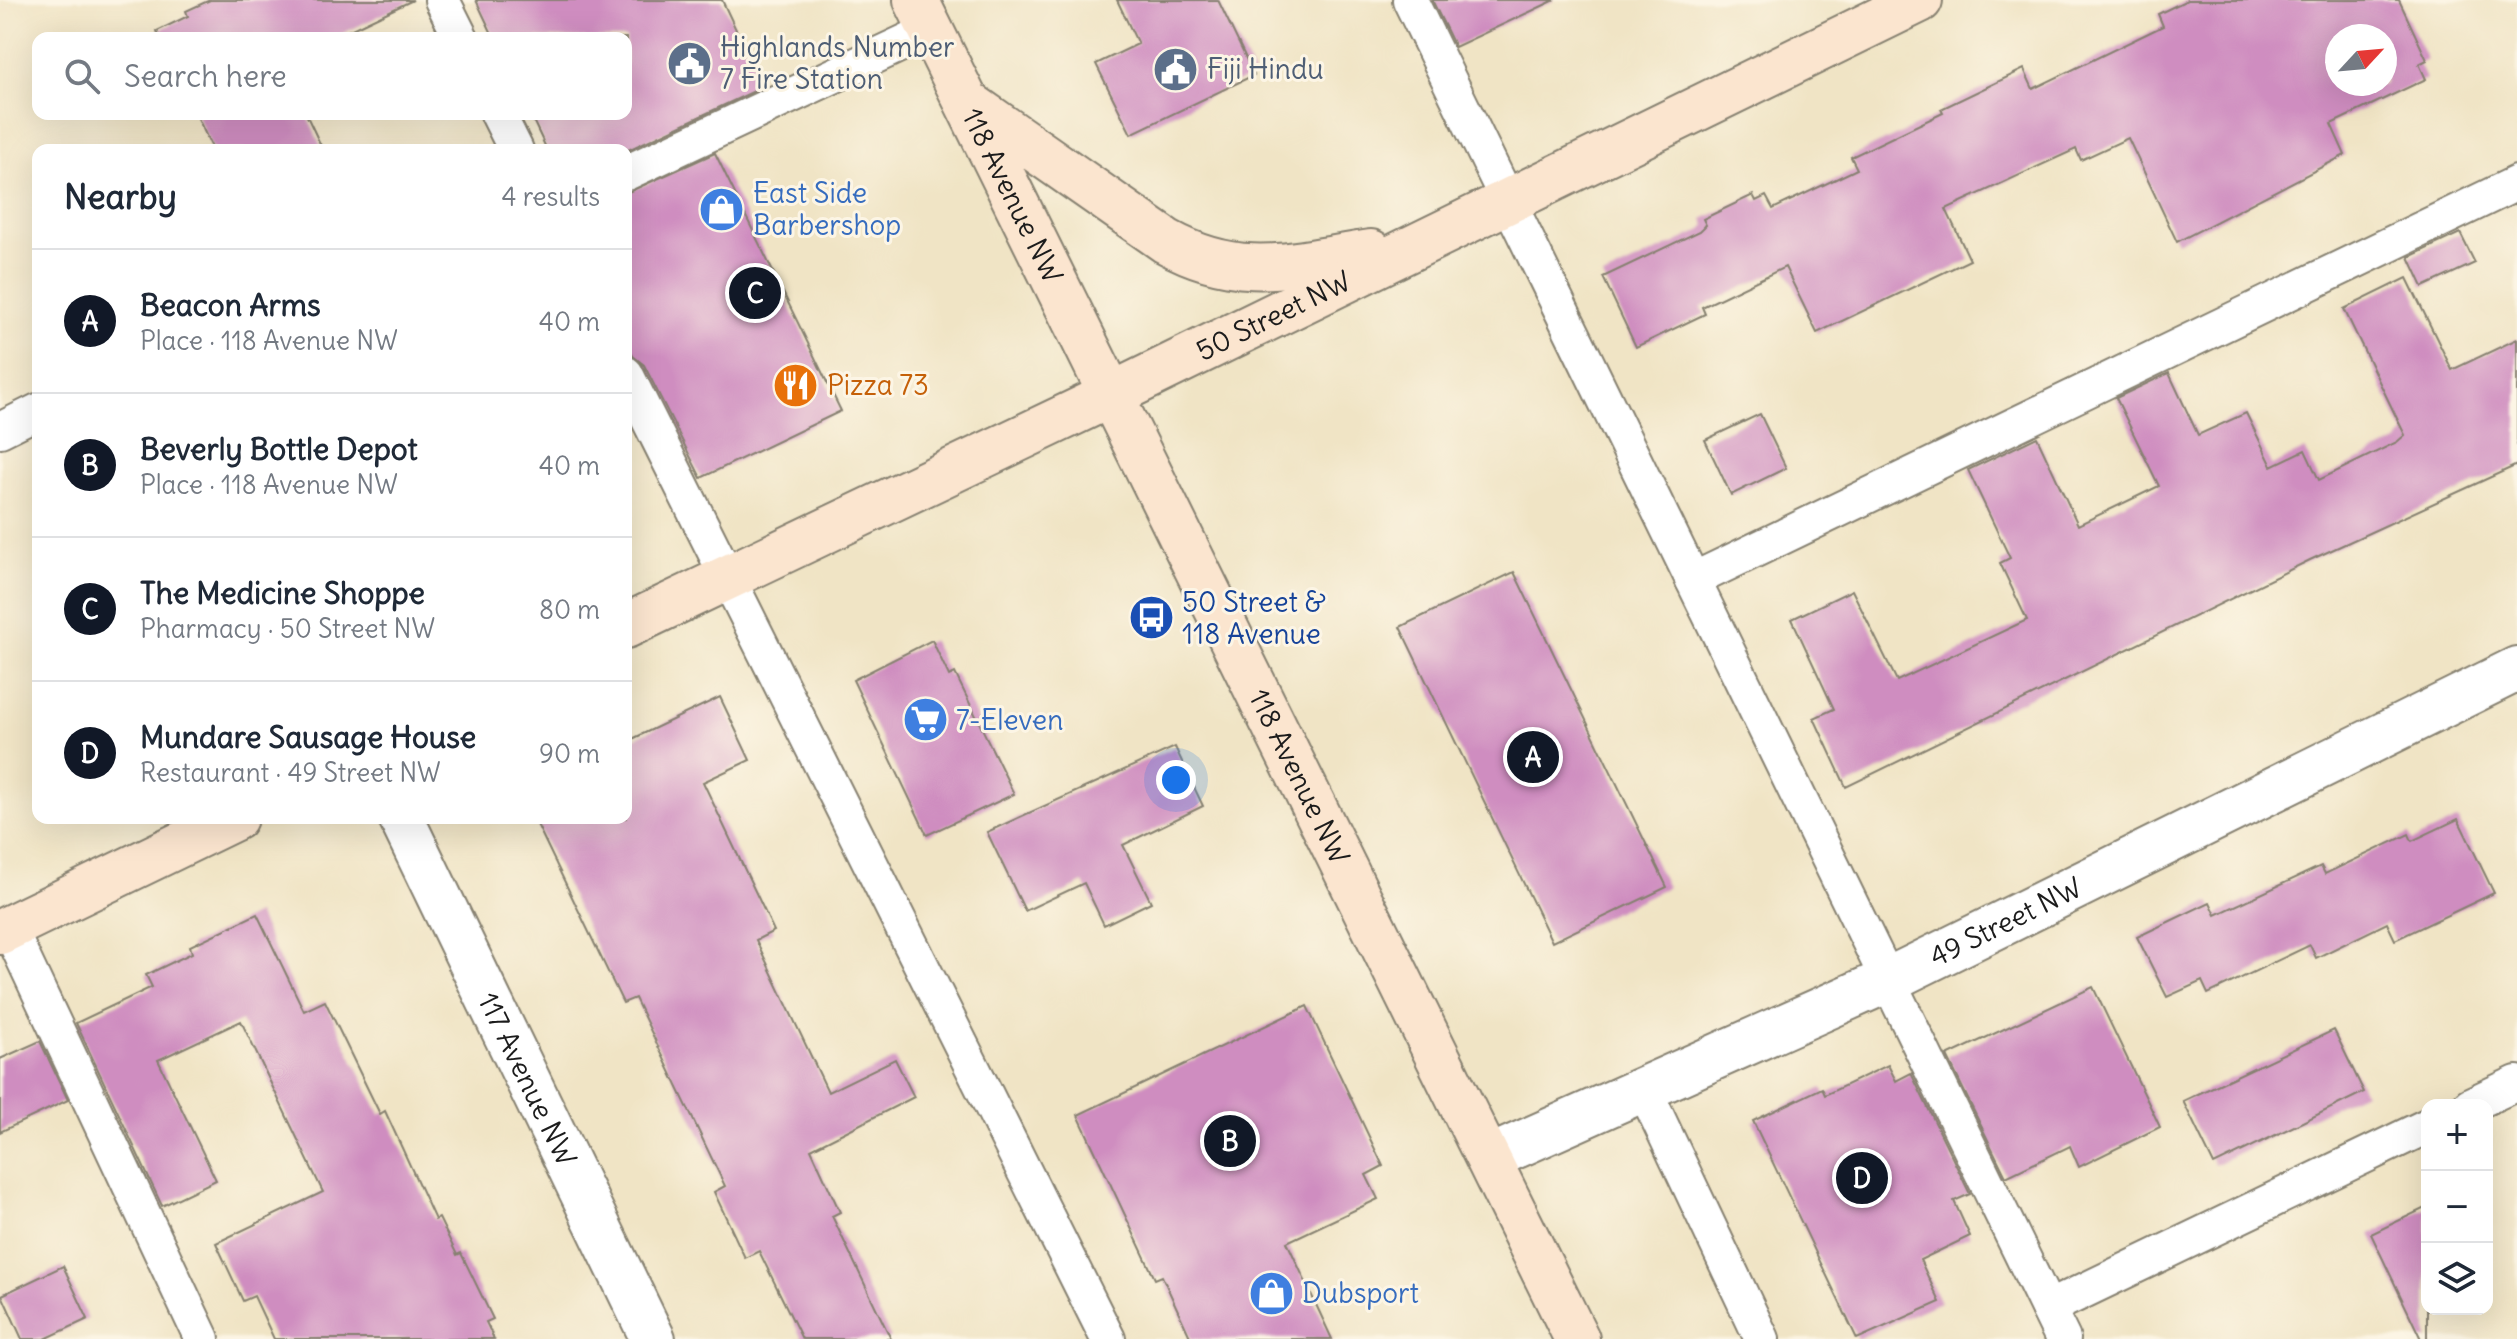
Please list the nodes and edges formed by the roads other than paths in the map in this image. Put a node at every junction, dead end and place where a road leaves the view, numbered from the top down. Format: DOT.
graph roads {
  1 [pos="442,0"];
  2 [pos="1410,0"];
  3 [pos="1920,0"];
  4 [pos="924,15"];
  5 [pos="458,32"];
  6 [pos="966,101"];
  7 [pos="501,120"];
  8 [pos="513,144"];
  9 [pos="632,170"];
  10 [pos="2517,183"];
  11 [pos="1508,200"];
  12 [pos="1410,247"];
  13 [pos="632,386"];
  14 [pos="1111,395"];
  15 [pos="32,414"];
  16 [pos="0,430"];
  17 [pos="726,576"];
  18 [pos="1693,580"];
  19 [pos="632,623"];
  20 [pos="2517,669"];
  21 [pos="223,824"];
  22 [pos="404,824"];
  23 [pos="4,930"];
  24 [pos="1888,980"];
  25 [pos="2517,1083"];
  26 [pos="1644,1089"];
  27 [pos="2483,1099"];
  28 [pos="2421,1129"];
  29 [pos="1489,1158"];
  30 [pos="2048,1308"];
  31 [pos="202,1339"];
  32 [pos="653,1339"];
  33 [pos="1108,1339"];
  34 [pos="1577,1339"];
  35 [pos="1762,1339"];
  36 [pos="2063,1339"];
  1 -- 5 [label="lane"];
  2 -- 11 [label="lane"];
  3 -- 11 [label="main road, 50 Street NW"];
  4 -- 6 [label="main road, 118 Avenue NW"];
  4 -- 9 [label="lane"];
  6 -- 12 [label="main road"];
  6 -- 14 [label="main road, 118 Avenue NW"];
  7 -- 8 [label="lane"];
  10 -- 18 [label="lane"];
  11 -- 12 [label="main road, 50 Street NW"];
  11 -- 18 [label="lane"];
  12 -- 14 [label="main road, 50 Street NW"];
  13 -- 17 [label="lane"];
  14 -- 17 [label="main road, 50 Street NW"];
  14 -- 29 [label="main road, 118 Avenue NW"];
  15 -- 16 [label="lane"];
  17 -- 19 [label="main road, 50 Street NW"];
  17 -- 33 [label="lane"];
  18 -- 24 [label="lane"];
  20 -- 24 [label="street, 49 Street NW"];
  21 -- 23 [label="main road"];
  22 -- 32 [label="street, 117 Avenue NW"];
  23 -- 31 [label="lane"];
  24 -- 26 [label="street, 49 Street NW"];
  24 -- 30 [label="lane"];
  25 -- 27 [label="lane"];
  26 -- 29 [label="street, 49 Street NW"];
  26 -- 35 [label="lane"];
  28 -- 30 [label="lane"];
  29 -- 34 [label="main road, 118 Avenue NW"];
  30 -- 36 [label="lane"];
}
